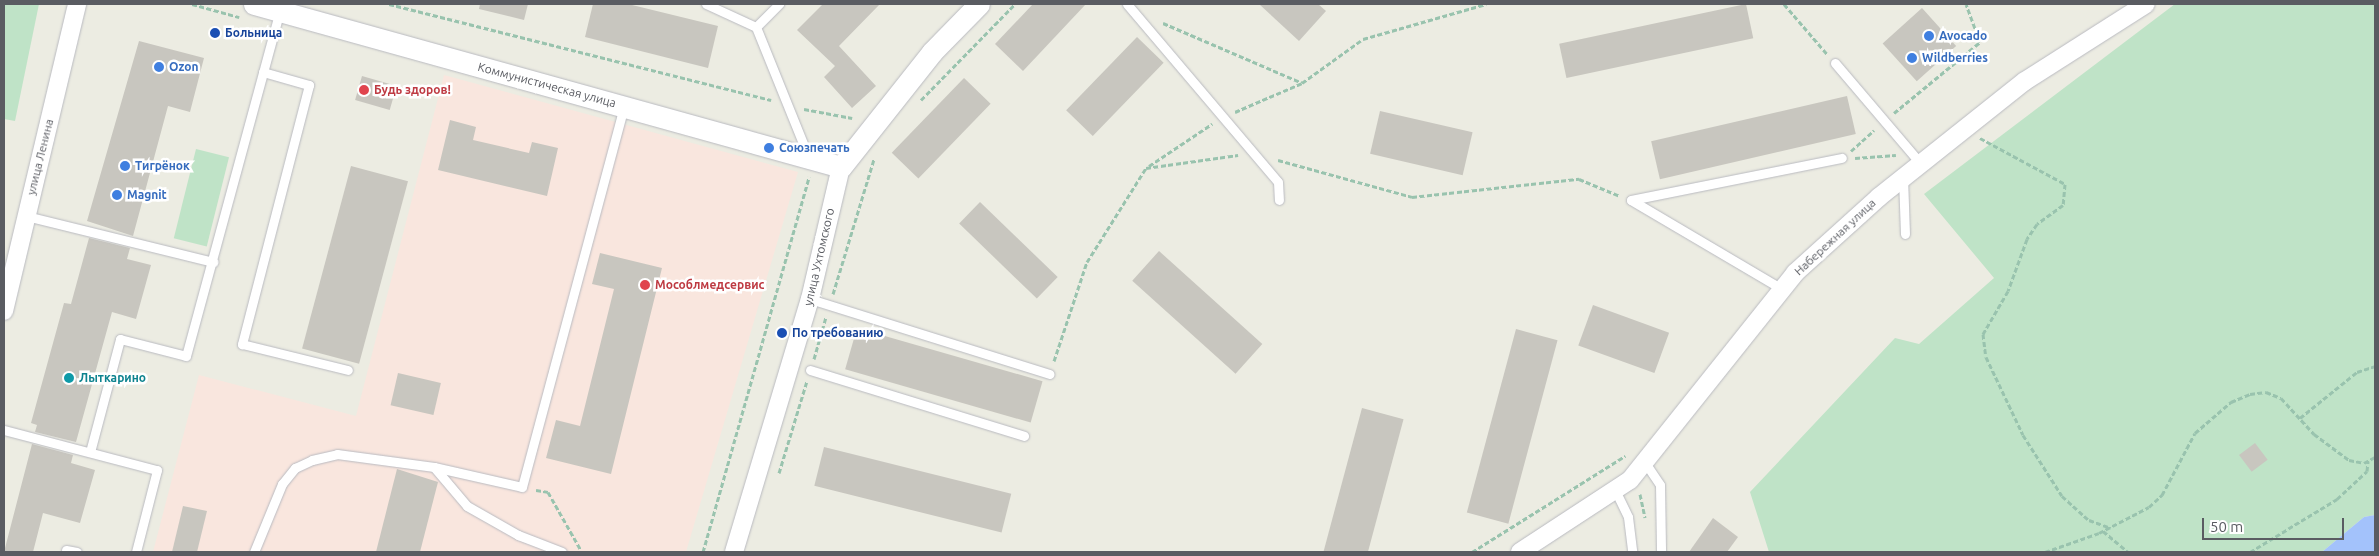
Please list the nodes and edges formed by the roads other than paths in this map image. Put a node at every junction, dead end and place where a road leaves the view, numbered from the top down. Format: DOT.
graph roads {
  1 [pos="77,4"];
  2 [pos="254,4"];
  3 [pos="706,4"];
  4 [pos="779,4"];
  5 [pos="978,4"];
  6 [pos="1127,4"];
  7 [pos="2146,4"];
  8 [pos="280,11"];
  9 [pos="756,27"];
  10 [pos="1835,64"];
  11 [pos="263,72"];
  12 [pos="624,106"];
  13 [pos="1842,158"];
  14 [pos="1917,159"];
  15 [pos="810,165"];
  16 [pos="841,167"];
  17 [pos="1903,177"];
  18 [pos="1279,200"];
  19 [pos="26,216"];
  20 [pos="1905,234"];
  21 [pos="213,262"];
  22 [pos="1782,289"];
  23 [pos="810,299"];
  24 [pos="4,311"];
  25 [pos="348,370"];
  26 [pos="810,370"];
  27 [pos="1050,374"];
  28 [pos="4,430"];
  29 [pos="1024,436"];
  30 [pos="90,452"];
  31 [pos="1646,464"];
  32 [pos="434,467"];
  33 [pos="1615,490"];
  34 [pos="66,550"];
  35 [pos="78,552"];
  36 [pos="136,552"];
  37 [pos="254,552"];
  38 [pos="562,552"];
  39 [pos="734,552"];
  40 [pos="1520,552"];
  41 [pos="1632,552"];
  42 [pos="1662,552"];
  1 -- 19 [label="street, улица Ленина"];
  2 -- 8 [label="street, Коммунистическая улица"];
  3 -- 9 [label="lane"];
  4 -- 9 [label="lane"];
  5 -- 16 [label="street, улица Ухтомского"];
  6 -- 18 [label="lane"];
  7 -- 14 [label="street, Набережная улица"];
  8 -- 11 [label="lane"];
  8 -- 12 [label="street, Коммунистическая улица"];
  9 -- 15 [label="lane"];
  10 -- 14 [label="lane"];
  11 -- 21 [label="lane"];
  11 -- 25 [label="lane"];
  12 -- 15 [label="street, Коммунистическая улица"];
  12 -- 32 [label="lane"];
  13 -- 22 [label="lane"];
  14 -- 17 [label="street, Набережная улица"];
  15 -- 16 [label="street, Коммунистическая улица"];
  16 -- 23 [label="street, улица Ухтомского"];
  17 -- 20 [label="lane"];
  17 -- 22 [label="street, Набережная улица"];
  19 -- 21 [label="lane"];
  19 -- 24 [label="street, улица Ленина"];
  21 -- 30 [label="lane"];
  22 -- 31 [label="street, Набережная улица"];
  23 -- 27 [label="lane"];
  23 -- 39 [label="street, улица Ухтомского"];
  26 -- 29 [label="lane"];
  28 -- 30 [label="lane"];
  30 -- 36 [label="lane"];
  31 -- 33 [label="street, Набережная улица"];
  31 -- 42 [label="lane"];
  32 -- 37 [label="lane"];
  32 -- 38 [label="lane"];
  33 -- 40 [label="street, Набережная улица"];
  33 -- 41 [label="lane"];
  34 -- 35 [label="lane"];
}
